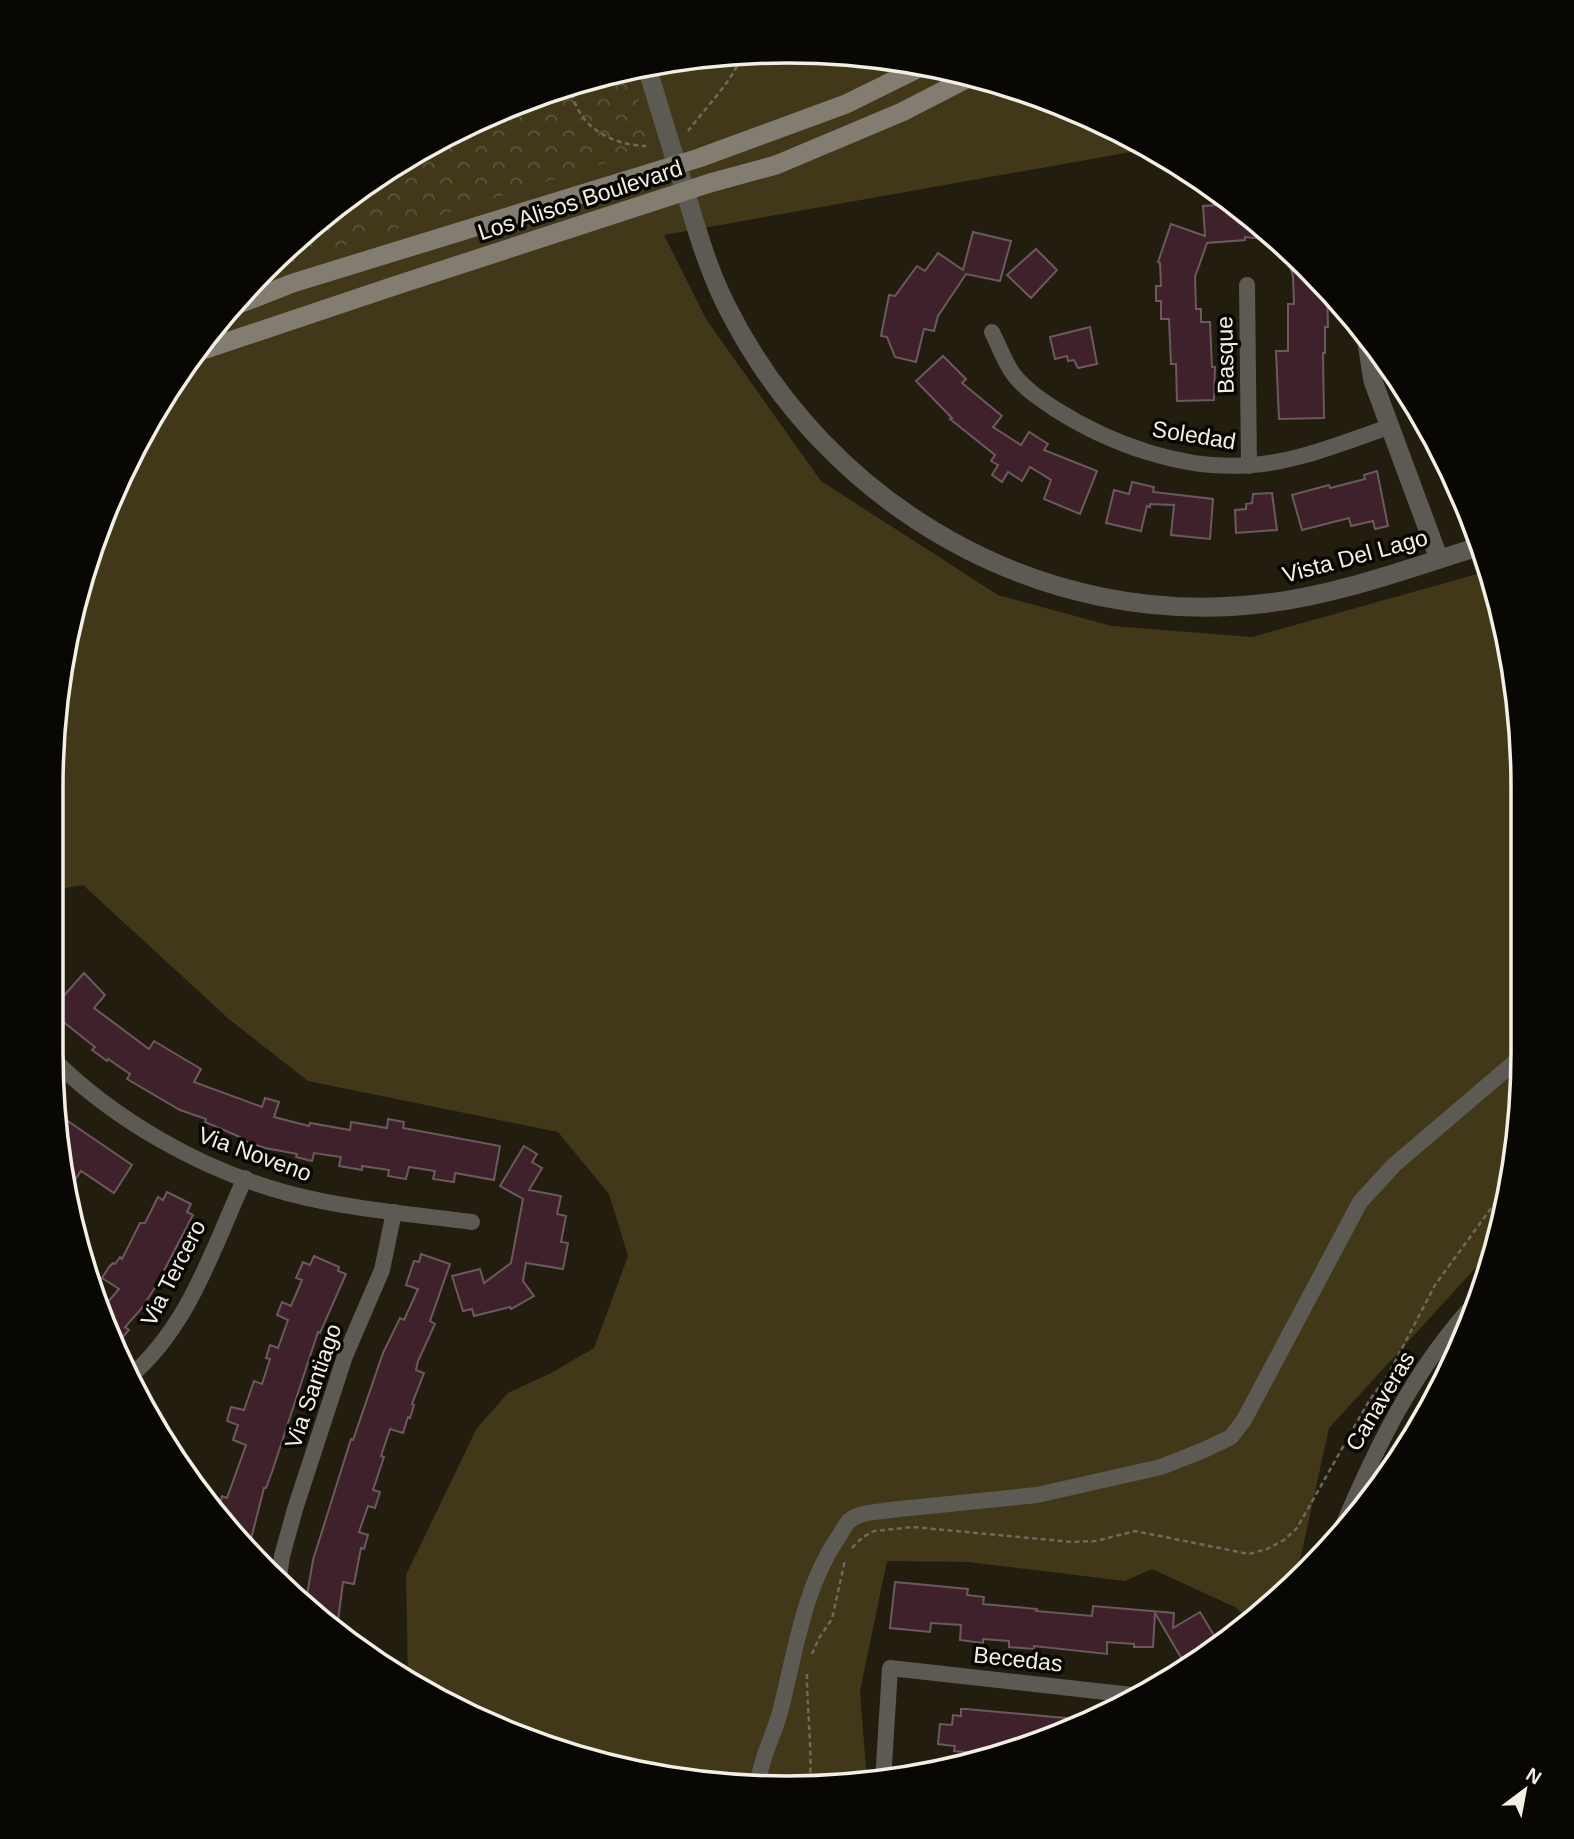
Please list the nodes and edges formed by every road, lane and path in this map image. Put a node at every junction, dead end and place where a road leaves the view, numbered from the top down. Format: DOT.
graph roads {
  1 [pos="739,65"];
  2 [pos="907,73"];
  3 [pos="650,76"];
  4 [pos="957,84"];
  5 [pos="573,96"];
  6 [pos="688,131"];
  7 [pos="646,146"];
  8 [pos="677,164"];
  9 [pos="685,192"];
  10 [pos="1247,285"];
  11 [pos="254,298"];
  12 [pos="992,332"];
  13 [pos="212,347"];
  14 [pos="1369,358"];
  15 [pos="1388,427"];
  16 [pos="1249,466"];
  17 [pos="1471,549"];
  18 [pos="1439,559"];
  19 [pos="1510,1066"];
  20 [pos="64,1068"];
  21 [pos="245,1178"];
  22 [pos="1494,1204"];
  23 [pos="394,1212"];
  24 [pos="472,1222"];
  25 [pos="1459,1322"];
  26 [pos="137,1371"];
  27 [pos="1351,1504"];
  28 [pos="280,1569"];
  29 [pos="810,1661"];
  30 [pos="807,1671"];
  31 [pos="1121,1694"];
  32 [pos="884,1770"];
  33 [pos="759,1775"];
  34 [pos="810,1775"];
  1 -- 6 [label="path"];
  2 -- 8 [label="main road, Los Alisos Boulevard"];
  3 -- 8 [label="street, Vista Del Lago"];
  4 -- 9 [label="main road, Los Alisos Boulevard"];
  5 -- 7 [label="path"];
  8 -- 9 [label="street, Vista Del Lago"];
  8 -- 11 [label="main road, Los Alisos Boulevard"];
  9 -- 13 [label="main road, Los Alisos Boulevard"];
  9 -- 18 [label="street, Vista Del Lago"];
  10 -- 16 [label="street, Basque"];
  12 -- 16 [label="street, Soledad"];
  14 -- 15 [label="street"];
  15 -- 16 [label="street, Soledad"];
  15 -- 18 [label="street"];
  17 -- 18 [label="street, Vista Del Lago"];
  19 -- 33 [label="street"];
  20 -- 21 [label="street, Via Noveno"];
  21 -- 23 [label="street, Via Noveno"];
  21 -- 26 [label="street, Via Tercero"];
  22 -- 29 [label="path"];
  23 -- 24 [label="street, Via Noveno"];
  23 -- 28 [label="street, Via Santiago"];
  25 -- 27 [label="street, Canaveras"];
  30 -- 34 [label="path"];
  31 -- 32 [label="street, Becedas"];
}
